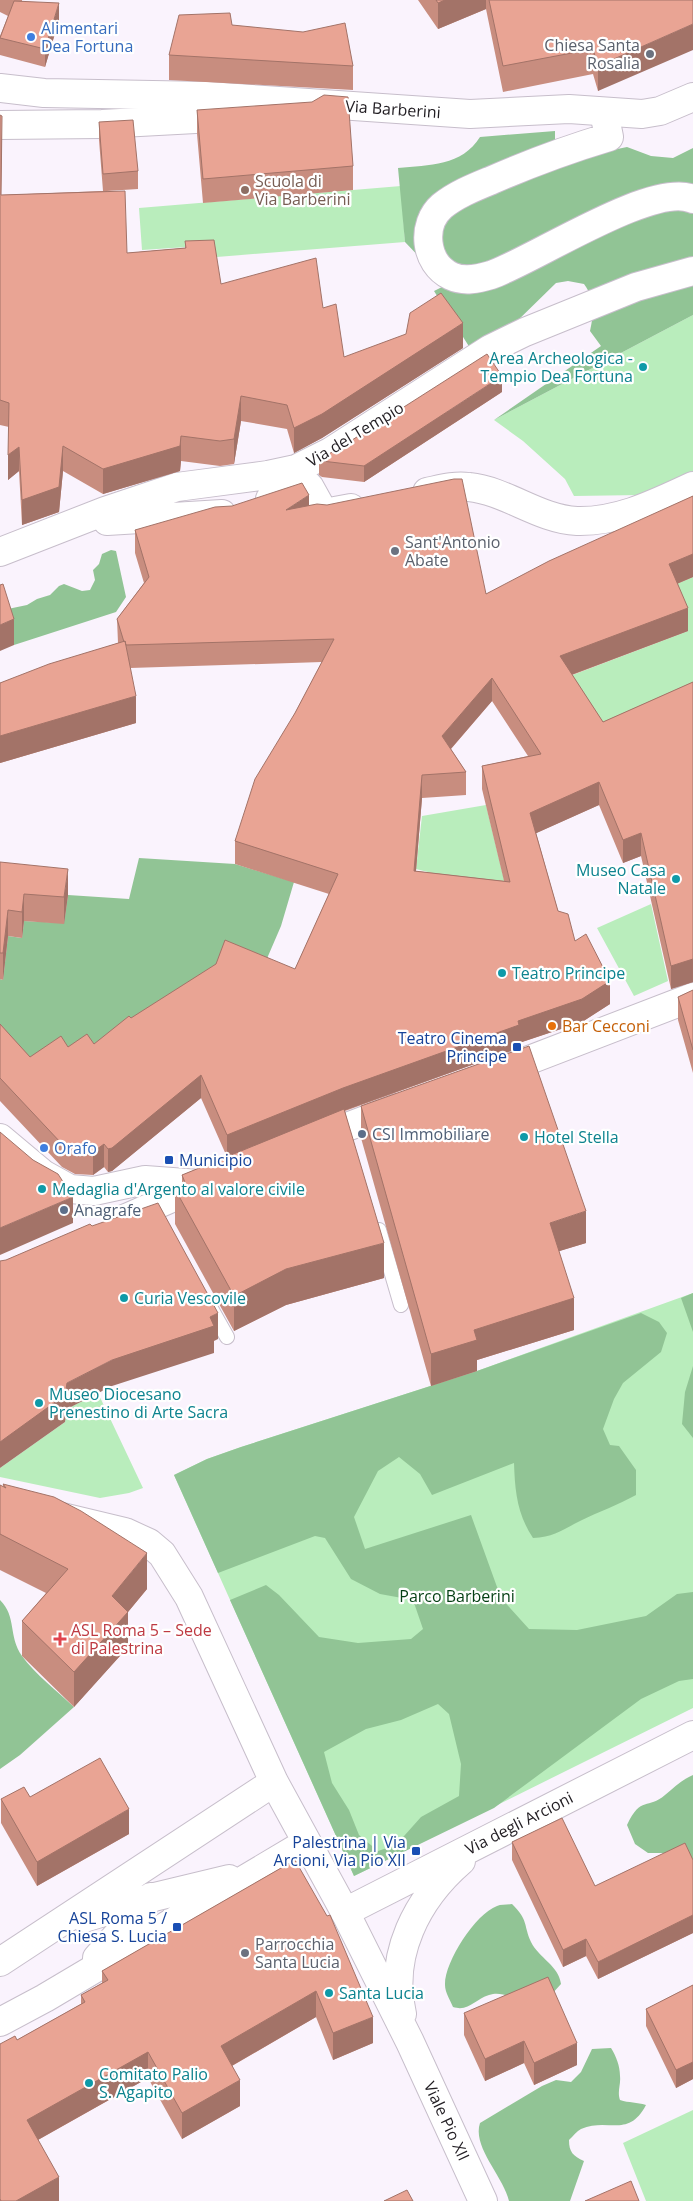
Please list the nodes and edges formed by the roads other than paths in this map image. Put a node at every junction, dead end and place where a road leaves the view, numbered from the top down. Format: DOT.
graph roads {
  1 [pos="0,88"];
  2 [pos="693,97"];
  3 [pos="365,107"];
  4 [pos="607,124"];
  5 [pos="0,125"];
  6 [pos="693,199"];
  7 [pos="693,271"];
  8 [pos="693,486"];
  9 [pos="404,497"];
  10 [pos="376,503"];
  11 [pos="75,523"];
  12 [pos="0,552"];
  13 [pos="693,998"];
  14 [pos="475,1080"];
  15 [pos="420,1100"];
  16 [pos="0,1138"];
  17 [pos="294,1148"];
  18 [pos="231,1173"];
  19 [pos="204,1184"];
  20 [pos="376,1220"];
  21 [pos="100,1229"];
  22 [pos="204,1295"];
  23 [pos="401,1305"];
  24 [pos="227,1337"];
  25 [pos="0,1502"];
  26 [pos="693,1735"];
  27 [pos="274,1782"];
  28 [pos="206,1827"];
  29 [pos="503,1832"];
  30 [pos="306,1843"];
  31 [pos="255,1873"];
  32 [pos="150,1898"];
  33 [pos="345,1912"];
  34 [pos="54,1926"];
  35 [pos="0,1962"];
  36 [pos="80,1977"];
  37 [pos="0,2022"];
  38 [pos="410,2042"];
  39 [pos="484,2201"];
  1 -- 3 [label="street, Via Barberini"];
  2 -- 4 [label="street, Via Barberini"];
  3 -- 4 [label="street, Via Barberini"];
  3 -- 5 [label="street"];
  4 -- 6 [label="street"];
  7 -- 11 [label="street, Via del Tempio"];
  8 -- 9 [label="street"];
  10 -- 11 [label="street"];
  11 -- 12 [label="street, Via del Tempio"];
  13 -- 14 [label="street"];
  15 -- 17 [label="street"];
  16 -- 19 [label="street"];
  18 -- 19 [label="street"];
  19 -- 21 [label="street"];
  20 -- 23 [label="lane"];
  22 -- 24 [label="lane"];
  25 -- 27 [label="street, Viale Pio XII"];
  26 -- 29 [label="street, Via degli Arcioni"];
  27 -- 28 [label="street"];
  27 -- 30 [label="street, Viale Pio XII"];
  28 -- 32 [label="street"];
  28 -- 34 [label="street"];
  29 -- 33 [label="street, Via degli Arcioni"];
  29 -- 38 [label="street, Viale Pio XII"];
  30 -- 31 [label="street"];
  30 -- 33 [label="street, Viale Pio XII"];
  31 -- 32 [label="street"];
  31 -- 36 [label="street"];
  32 -- 34 [label="street"];
  32 -- 36 [label="street"];
  33 -- 38 [label="street, Viale Pio XII"];
  34 -- 35 [label="street"];
  36 -- 37 [label="street"];
  38 -- 39 [label="street, Viale Pio XII"];
}
